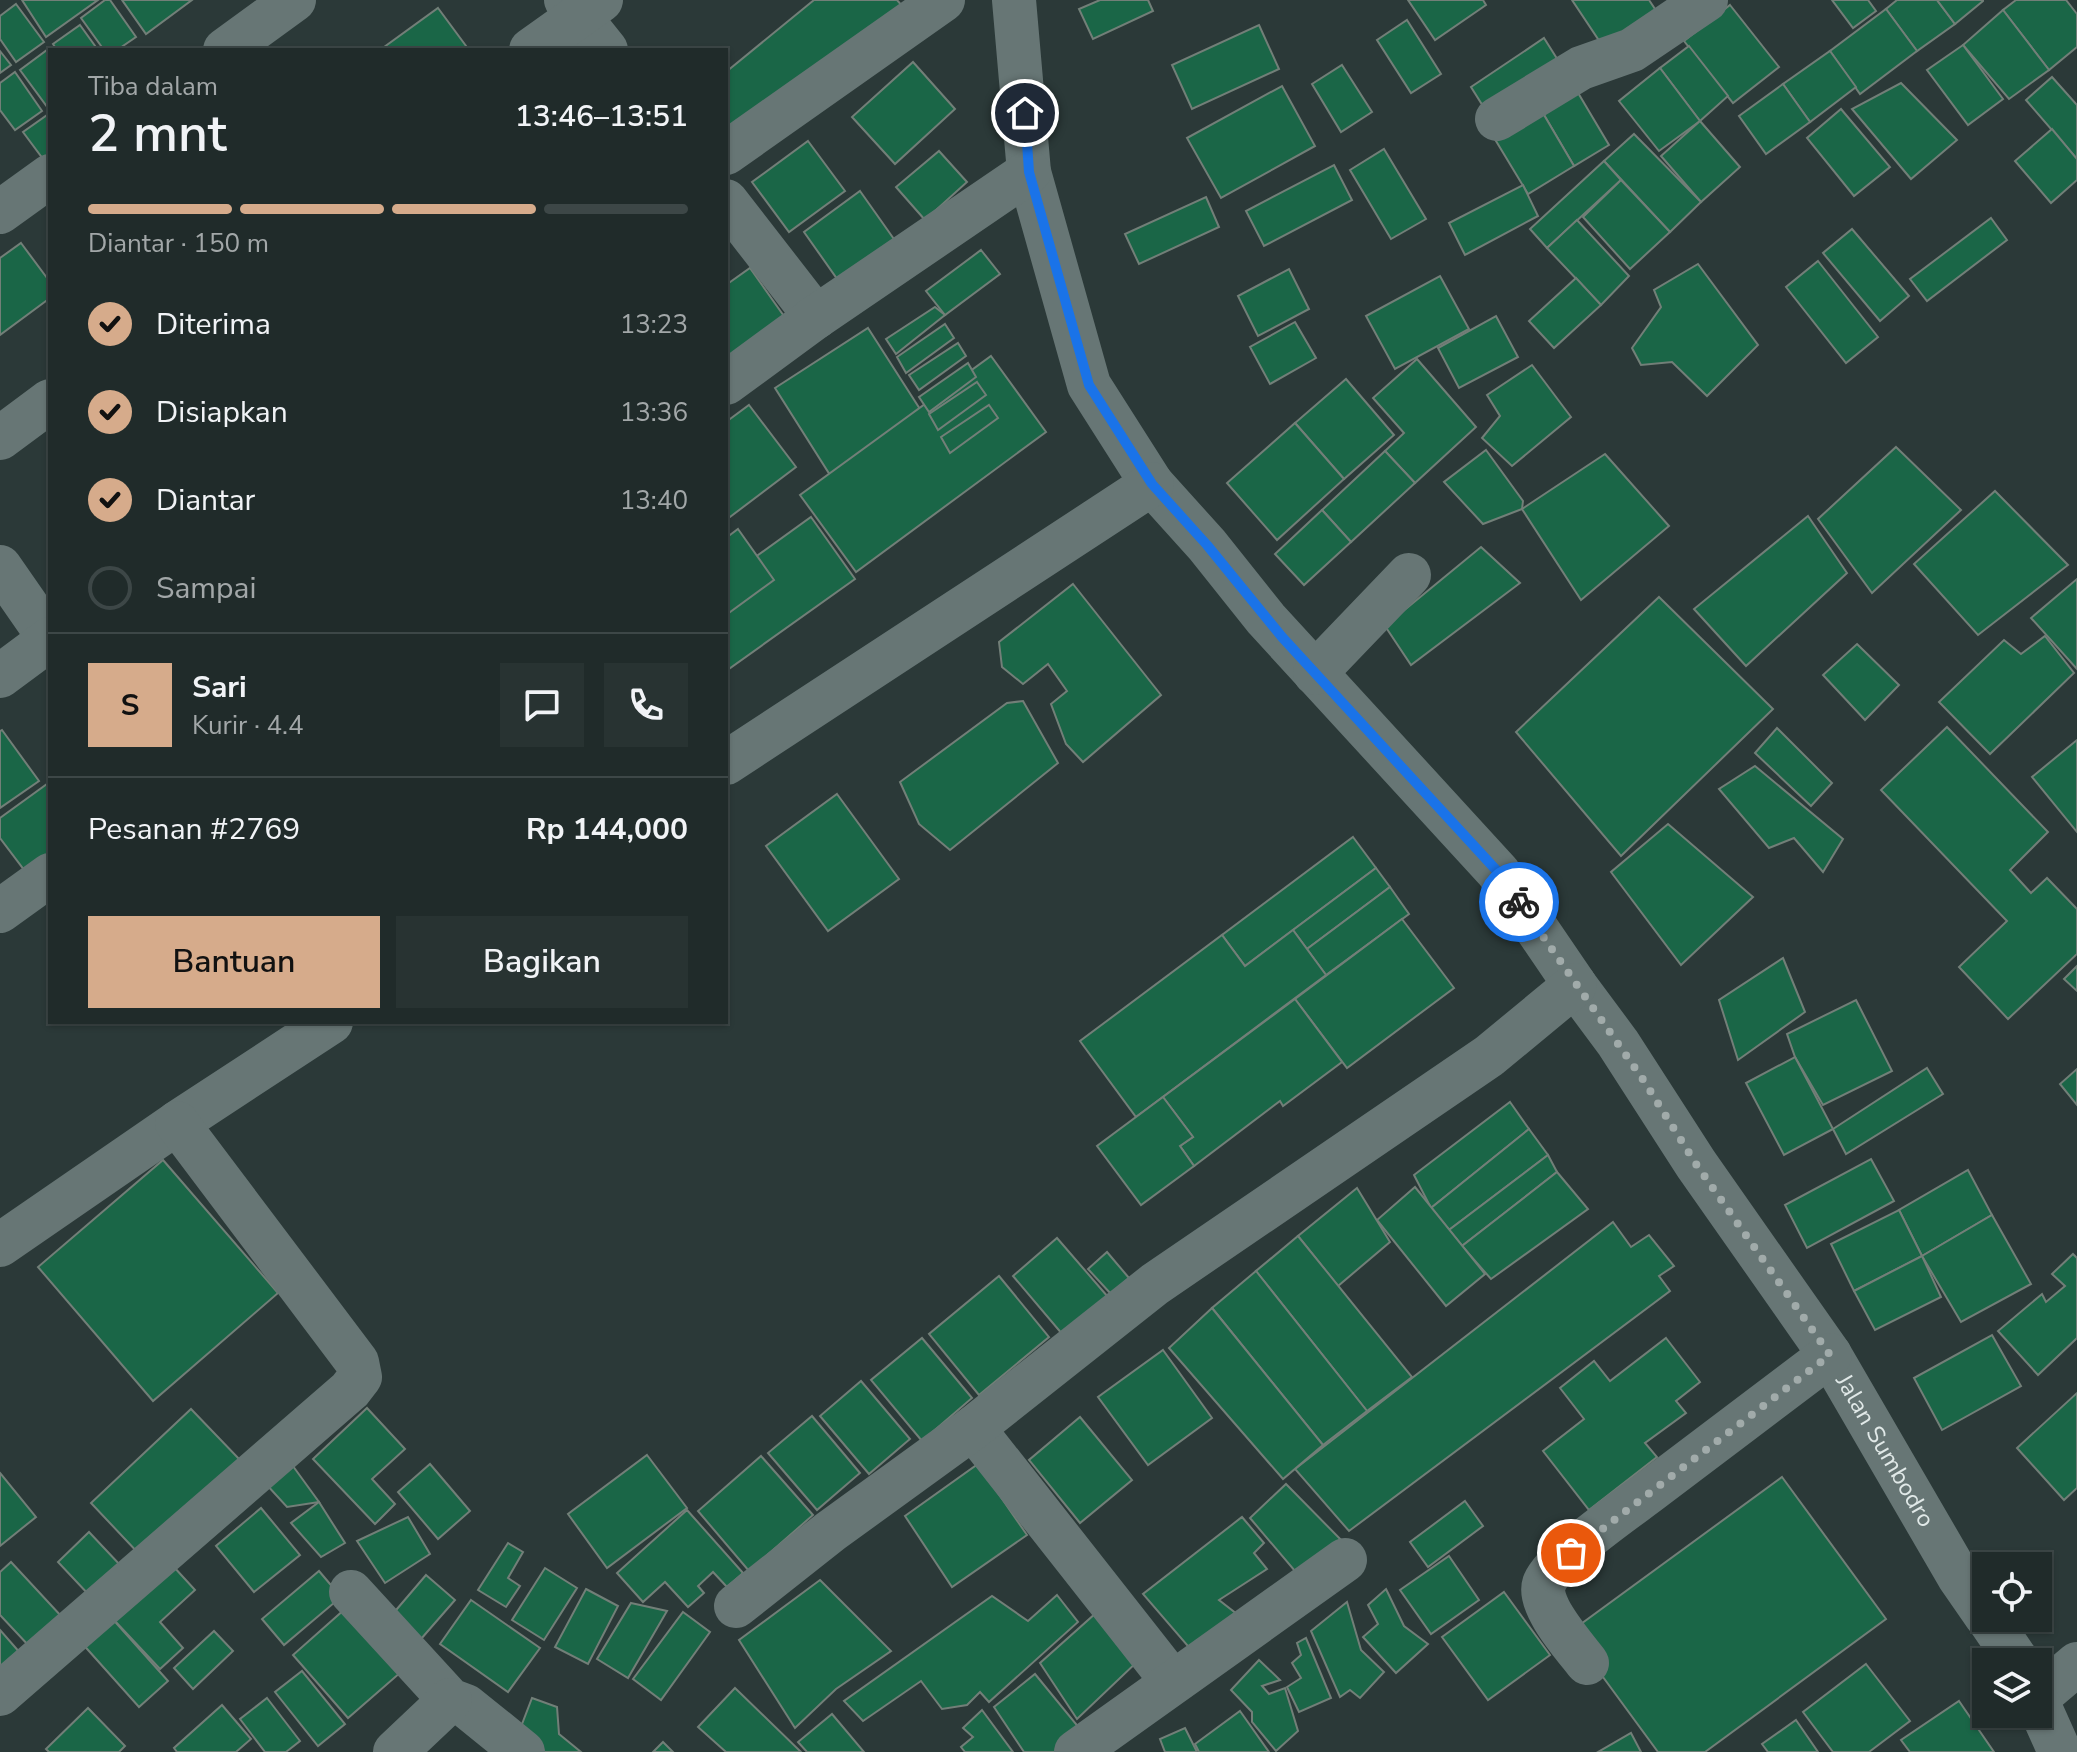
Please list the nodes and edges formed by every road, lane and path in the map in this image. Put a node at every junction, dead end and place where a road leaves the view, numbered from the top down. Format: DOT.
graph roads {
  1 [pos="294,0"];
  2 [pos="943,0"];
  3 [pos="1014,0"];
  4 [pos="1706,0"];
  5 [pos="581,5"];
  6 [pos="228,48"];
  7 [pos="533,48"];
  8 [pos="605,48"];
  9 [pos="1497,119"];
  10 [pos="728,152"];
  11 [pos="1029,172"];
  12 [pos="48,177"];
  13 [pos="728,204"];
  14 [pos="0,212"];
  15 [pos="816,317"];
  16 [pos="728,382"];
  17 [pos="48,402"];
  18 [pos="0,438"];
  19 [pos="1152,484"];
  20 [pos="0,567"];
  21 [pos="1409,575"];
  22 [pos="48,636"];
  23 [pos="48,640"];
  24 [pos="1315,673"];
  25 [pos="0,676"];
  26 [pos="728,762"];
  27 [pos="48,876"];
  28 [pos="0,911"];
  29 [pos="1575,985"];
  30 [pos="328,1024"];
  31 [pos="177,1123"];
  32 [pos="0,1245"];
  33 [pos="1830,1355"];
  34 [pos="973,1428"];
  35 [pos="1345,1560"];
  36 [pos="351,1592"];
  37 [pos="1972,1596"];
  38 [pos="736,1606"];
  39 [pos="1587,1663"];
  40 [pos="2077,1664"];
  41 [pos="1172,1681"];
  42 [pos="2052,1687"];
  43 [pos="0,1694"];
  44 [pos="450,1700"];
  45 [pos="2050,1728"];
  46 [pos="395,1752"];
  47 [pos="523,1752"];
  48 [pos="1076,1752"];
  49 [pos="2060,1752"];
  1 -- 6 [label="street"];
  2 -- 10 [label="street"];
  3 -- 11 [label="street, Jalan Sumbodro"];
  4 -- 9 [label="street"];
  5 -- 7 [label="street"];
  5 -- 8 [label="street"];
  11 -- 15 [label="street"];
  11 -- 19 [label="street, Jalan Sumbodro"];
  12 -- 14 [label="street"];
  13 -- 15 [label="street"];
  15 -- 16 [label="street"];
  17 -- 18 [label="street"];
  19 -- 24 [label="street, Jalan Sumbodro"];
  19 -- 26 [label="street"];
  20 -- 22 [label="street"];
  21 -- 24 [label="street"];
  23 -- 25 [label="street"];
  24 -- 29 [label="street, Jalan Sumbodro"];
  27 -- 28 [label="street"];
  29 -- 33 [label="street, Jalan Sumbodro"];
  29 -- 34 [label="street"];
  30 -- 31 [label="street"];
  31 -- 32 [label="street"];
  31 -- 43 [label="street"];
  33 -- 37 [label="street, Jalan Sumbodro"];
  33 -- 39 [label="street"];
  34 -- 38 [label="street"];
  34 -- 41 [label="street"];
  35 -- 41 [label="street"];
  36 -- 44 [label="street"];
  40 -- 42 [label="street"];
  41 -- 48 [label="street"];
  44 -- 46 [label="street"];
  44 -- 47 [label="street"];
  45 -- 49 [label="street"];
}
